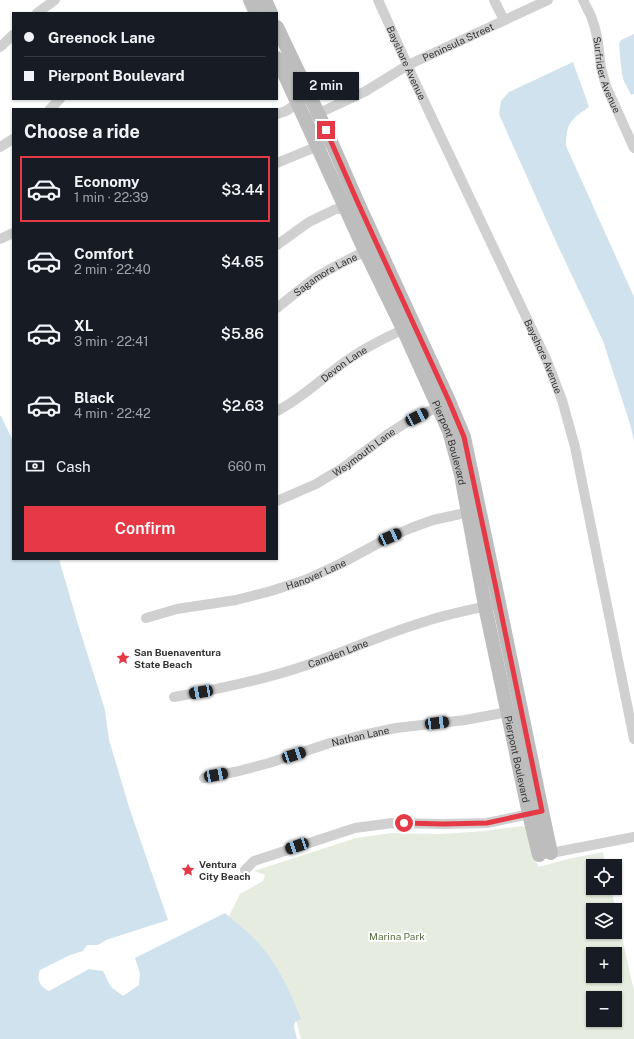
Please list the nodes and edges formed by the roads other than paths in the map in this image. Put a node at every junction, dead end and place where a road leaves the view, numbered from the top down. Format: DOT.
graph roads {
  1 [pos="56,0"];
  2 [pos="250,0"];
  3 [pos="265,0"];
  4 [pos="378,0"];
  5 [pos="494,0"];
  6 [pos="548,0"];
  7 [pos="583,0"];
  8 [pos="38,12"];
  9 [pos="256,12"];
  10 [pos="271,12"];
  11 [pos="504,20"];
  12 [pos="278,29"];
  13 [pos="12,36"];
  14 [pos="0,47"];
  15 [pos="278,60"];
  16 [pos="408,65"];
  17 [pos="311,97"];
  18 [pos="59,100"];
  19 [pos="298,103"];
  20 [pos="51,108"];
  21 [pos="278,114"];
  22 [pos="318,114"];
  23 [pos="305,119"];
  24 [pos="12,140"];
  25 [pos="324,144"];
  26 [pos="0,147"];
  27 [pos="634,148"];
  28 [pos="278,163"];
  29 [pos="352,206"];
  30 [pos="12,233"];
  31 [pos="0,239"];
  32 [pos="278,244"];
  33 [pos="371,249"];
  34 [pos="278,307"];
  35 [pos="408,327"];
  36 [pos="444,404"];
  37 [pos="278,410"];
  38 [pos="278,501"];
  39 [pos="474,511"];
  40 [pos="499,603"];
  41 [pos="485,606"];
  42 [pos="146,618"];
  43 [pos="174,697"];
  44 [pos="514,710"];
  45 [pos="634,738"];
  46 [pos="204,778"];
  47 [pos="535,813"];
  48 [pos="634,837"];
  49 [pos="545,854"];
  50 [pos="245,870"];
  1 -- 8 [label="street"];
  2 -- 9 [label="street"];
  3 -- 10 [label="street"];
  4 -- 16 [label="street, Bayshore Avenue"];
  5 -- 11 [label="street"];
  6 -- 11 [label="street, Peninsula Street"];
  7 -- 27 [label="street, Surfrider Avenue"];
  11 -- 16 [label="street, Peninsula Street"];
  12 -- 17 [label="street, Pierpont Boulevard"];
  13 -- 14 [label="street"];
  15 -- 19 [label="street, Pierpont Boulevard"];
  16 -- 22 [label="street, Peninsula Street"];
  16 -- 45 [label="street, Bayshore Avenue"];
  17 -- 19 [label="street"];
  17 -- 22 [label="street, Pierpont Boulevard"];
  18 -- 20 [label="street"];
  19 -- 21 [label="street"];
  19 -- 23 [label="street, Pierpont Boulevard"];
  22 -- 23 [label="street, Peninsula Street"];
  22 -- 25 [label="street, Pierpont Boulevard"];
  23 -- 25 [label="street, Pierpont Boulevard"];
  24 -- 26 [label="street"];
  25 -- 28 [label="street"];
  25 -- 29 [label="street, Pierpont Boulevard"];
  29 -- 32 [label="street"];
  29 -- 33 [label="street, Pierpont Boulevard"];
  30 -- 31 [label="street"];
  33 -- 34 [label="street, Sagamore Lane"];
  33 -- 35 [label="street, Pierpont Boulevard"];
  35 -- 36 [label="street, Pierpont Boulevard"];
  35 -- 37 [label="street, Devon Lane"];
  36 -- 38 [label="street, Weymouth Lane"];
  36 -- 39 [label="street, Pierpont Boulevard"];
  39 -- 40 [label="street, Pierpont Boulevard"];
  39 -- 41 [label="street, Pierpont Boulevard"];
  39 -- 42 [label="street, Hanover Lane"];
  40 -- 41 [label="street, Camden Lane"];
  40 -- 44 [label="street, Pierpont Boulevard"];
  41 -- 43 [label="street, Camden Lane"];
  41 -- 44 [label="street, Pierpont Boulevard"];
  44 -- 46 [label="street, Nathan Lane"];
  44 -- 47 [label="street, Pierpont Boulevard"];
  47 -- 49 [label="street, Pierpont Boulevard"];
  47 -- 50 [label="street"];
  48 -- 49 [label="street"];
}
